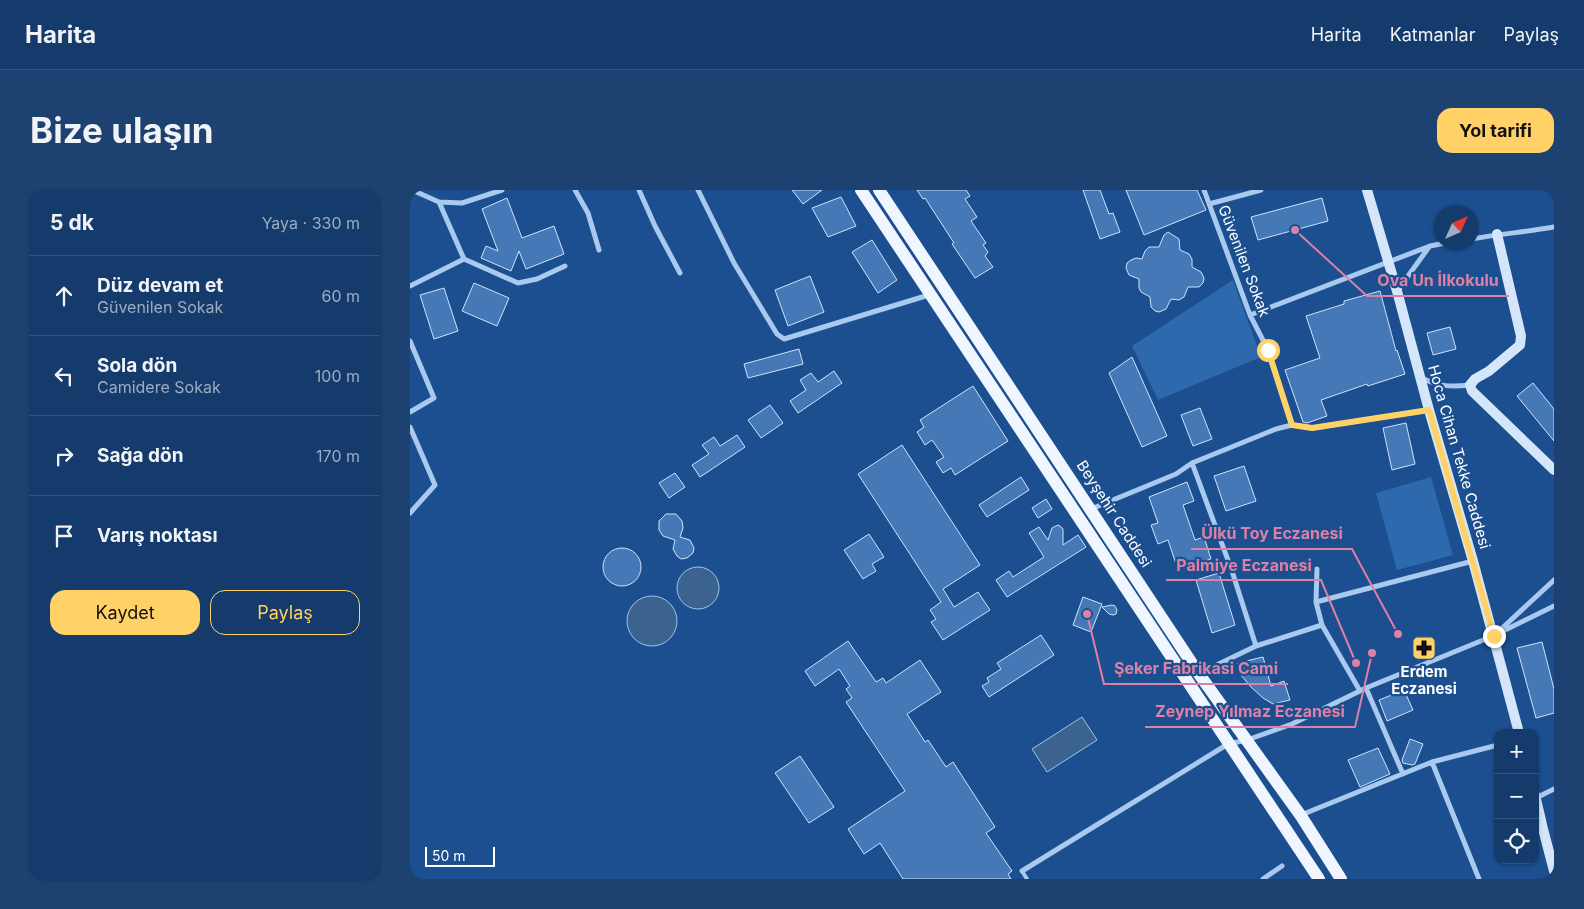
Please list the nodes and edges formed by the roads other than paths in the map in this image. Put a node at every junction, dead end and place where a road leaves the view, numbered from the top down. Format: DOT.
graph roads {
  1 [pos="412,190"];
  2 [pos="502,190"];
  3 [pos="575,190"];
  4 [pos="638,190"];
  5 [pos="698,190"];
  6 [pos="860,190"];
  7 [pos="879,190"];
  8 [pos="1204,190"];
  9 [pos="1261,190"];
  10 [pos="1367,190"];
  11 [pos="439,202"];
  12 [pos="1209,204"];
  13 [pos="1554,227"];
  14 [pos="1497,234"];
  15 [pos="1479,238"];
  16 [pos="1434,245"];
  17 [pos="1430,246"];
  18 [pos="599,250"];
  19 [pos="464,260"];
  20 [pos="1389,263"];
  21 [pos="565,266"];
  22 [pos="680,273"];
  23 [pos="410,286"];
  24 [pos="1397,291"];
  25 [pos="930,295"];
  26 [pos="1250,315"];
  27 [pos="410,341"];
  28 [pos="1420,377"];
  29 [pos="1470,385"];
  30 [pos="1429,410"];
  31 [pos="410,412"];
  32 [pos="1292,425"];
  33 [pos="410,427"];
  34 [pos="1192,463"];
  35 [pos="1554,470"];
  36 [pos="1091,509"];
  37 [pos="410,513"];
  38 [pos="1472,561"];
  39 [pos="1318,569"];
  40 [pos="1554,580"];
  41 [pos="1316,602"];
  42 [pos="1554,606"];
  43 [pos="1322,625"];
  44 [pos="1494,636"];
  45 [pos="1256,646"];
  46 [pos="1200,674"];
  47 [pos="1366,688"];
  48 [pos="1360,691"];
  49 [pos="1518,729"];
  50 [pos="1247,740"];
  51 [pos="1228,744"];
  52 [pos="1494,746"];
  53 [pos="1432,762"];
  54 [pos="1403,774"];
  55 [pos="1554,789"];
  56 [pos="1539,795"];
  57 [pos="1539,812"];
  58 [pos="1301,816"];
  59 [pos="1282,866"];
  60 [pos="1022,871"];
  61 [pos="1554,871"];
  62 [pos="1028,879"];
  63 [pos="1263,879"];
  64 [pos="1319,879"];
  65 [pos="1341,879"];
  66 [pos="1479,879"];
  1 -- 11 [label="street"];
  2 -- 11 [label="street"];
  3 -- 18 [label="street"];
  4 -- 22 [label="street"];
  5 -- 25 [label="street"];
  6 -- 25 [label="main road"];
  7 -- 36 [label="main road, Beyşehir Caddesi"];
  8 -- 12 [label="street, Güvenilen Sokak"];
  9 -- 12 [label="street"];
  10 -- 20 [label="street, Hoca Cihan Tekke Caddesi"];
  11 -- 19 [label="street"];
  12 -- 26 [label="street, Güvenilen Sokak"];
  13 -- 14 [label="street"];
  14 -- 15 [label="street"];
  14 -- 29 [label="street"];
  16 -- 17 [label="street"];
  17 -- 20 [label="street"];
  17 -- 24 [label="street"];
  19 -- 21 [label="street"];
  19 -- 23 [label="street"];
  20 -- 24 [label="street, Hoca Cihan Tekke Caddesi"];
  20 -- 26 [label="street"];
  24 -- 28 [label="street, Hoca Cihan Tekke Caddesi"];
  25 -- 51 [label="main road"];
  26 -- 32 [label="street, Güvenilen Sokak"];
  27 -- 31 [label="street"];
  28 -- 29 [label="street"];
  28 -- 30 [label="street, Hoca Cihan Tekke Caddesi"];
  29 -- 35 [label="street"];
  30 -- 32 [label="street"];
  30 -- 38 [label="street, Hoca Cihan Tekke Caddesi"];
  32 -- 34 [label="street"];
  33 -- 37 [label="street"];
  34 -- 36 [label="street"];
  34 -- 45 [label="street"];
  36 -- 46 [label="main road, Beyşehir Caddesi"];
  38 -- 41 [label="street"];
  38 -- 44 [label="street, Hoca Cihan Tekke Caddesi"];
  39 -- 41 [label="street"];
  40 -- 44 [label="street"];
  41 -- 43 [label="street"];
  42 -- 44 [label="street"];
  43 -- 45 [label="street"];
  43 -- 48 [label="street"];
  44 -- 47 [label="street"];
  44 -- 49 [label="street, Hoca Cihan Tekke Caddesi"];
  45 -- 46 [label="street"];
  46 -- 50 [label="main road, Beyşehir Caddesi"];
  47 -- 48 [label="street"];
  47 -- 54 [label="street"];
  48 -- 50 [label="street"];
  50 -- 51 [label="street"];
  50 -- 58 [label="main road, Beyşehir Caddesi"];
  51 -- 60 [label="street"];
  51 -- 64 [label="main road"];
  52 -- 53 [label="street"];
  53 -- 54 [label="street"];
  53 -- 66 [label="street"];
  54 -- 58 [label="street"];
  55 -- 56 [label="street"];
  57 -- 61 [label="street"];
  58 -- 65 [label="main road, Beyşehir Caddesi"];
  59 -- 63 [label="street"];
  60 -- 62 [label="lane"];
}
